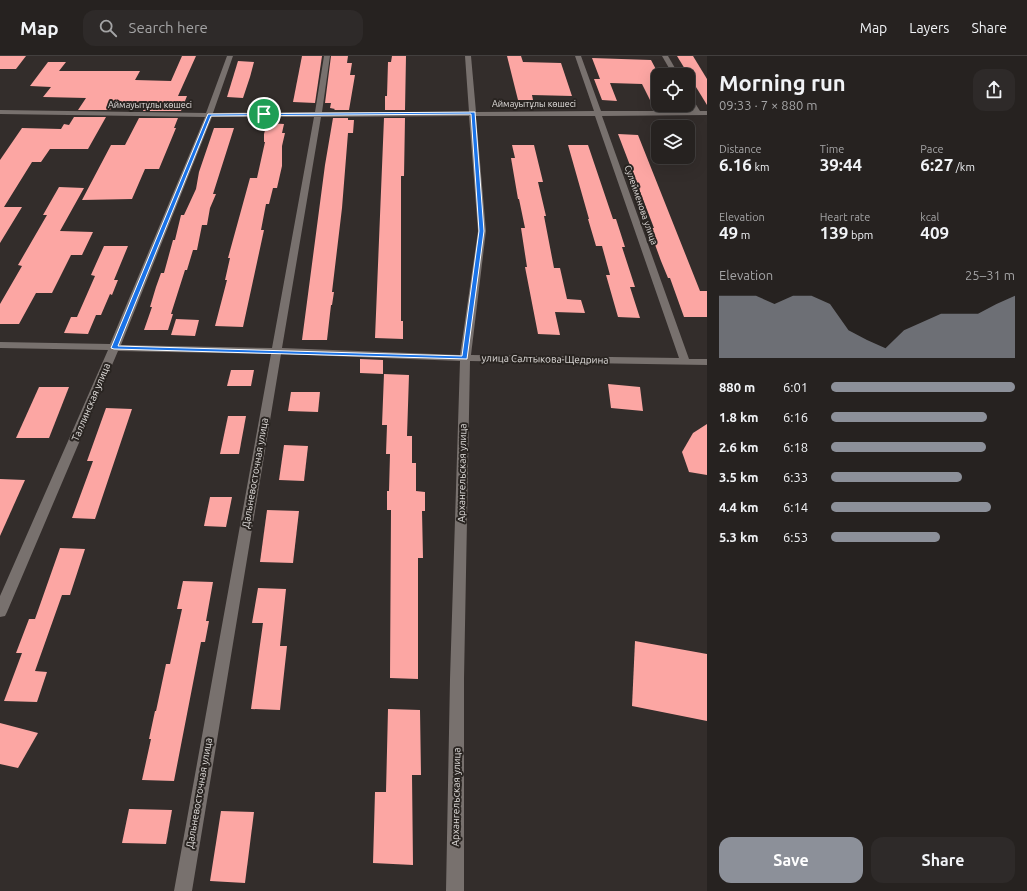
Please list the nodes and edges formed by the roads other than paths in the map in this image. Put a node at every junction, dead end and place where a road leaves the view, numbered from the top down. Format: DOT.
graph roads {
  1 [pos="230,56"];
  2 [pos="327,56"];
  3 [pos="468,56"];
  4 [pos="578,56"];
  5 [pos="664,56"];
  6 [pos="672,68"];
  7 [pos="695,108"];
  8 [pos="0,112"];
  9 [pos="318,113"];
  10 [pos="473,113"];
  11 [pos="598,113"];
  12 [pos="698,113"];
  13 [pos="707,113"];
  14 [pos="209,115"];
  15 [pos="0,345"];
  16 [pos="114,348"];
  17 [pos="276,351"];
  18 [pos="465,358"];
  19 [pos="685,361"];
  20 [pos="707,362"];
  21 [pos="0,612"];
  22 [pos="183,891"];
  23 [pos="455,891"];
  1 -- 14 [label="street, Таллинская улица"];
  2 -- 9 [label="street, Дальневосточная улица"];
  3 -- 10 [label="street, Архангельская улица"];
  4 -- 11 [label="street, Сулейменова улица"];
  5 -- 6 [label="street"];
  7 -- 12 [label="street"];
  8 -- 14 [label="street, Аймауытұлы көшесі"];
  9 -- 10 [label="street, Аймауытұлы көшесі"];
  9 -- 14 [label="street, Аймауытұлы көшесі"];
  9 -- 17 [label="street, Дальневосточная улица"];
  10 -- 11 [label="street, Аймауытұлы көшесі"];
  10 -- 18 [label="street, Архангельская улица"];
  11 -- 12 [label="street, Аймауытұлы көшесі"];
  11 -- 19 [label="street, Сулейменова улица"];
  12 -- 13 [label="street, Аймауытұлы көшесі"];
  14 -- 16 [label="street, Таллинская улица"];
  15 -- 16 [label="street, улица Салтыкова-Щедрина"];
  16 -- 17 [label="street, улица Салтыкова-Щедрина"];
  16 -- 21 [label="street, Таллинская улица"];
  17 -- 18 [label="street, улица Салтыкова-Щедрина"];
  17 -- 22 [label="street, Дальневосточная улица"];
  18 -- 19 [label="street, улица Салтыкова-Щедрина"];
  18 -- 23 [label="street, Архангельская улица"];
  19 -- 20 [label="street, улица Салтыкова-Щедрина"];
}
